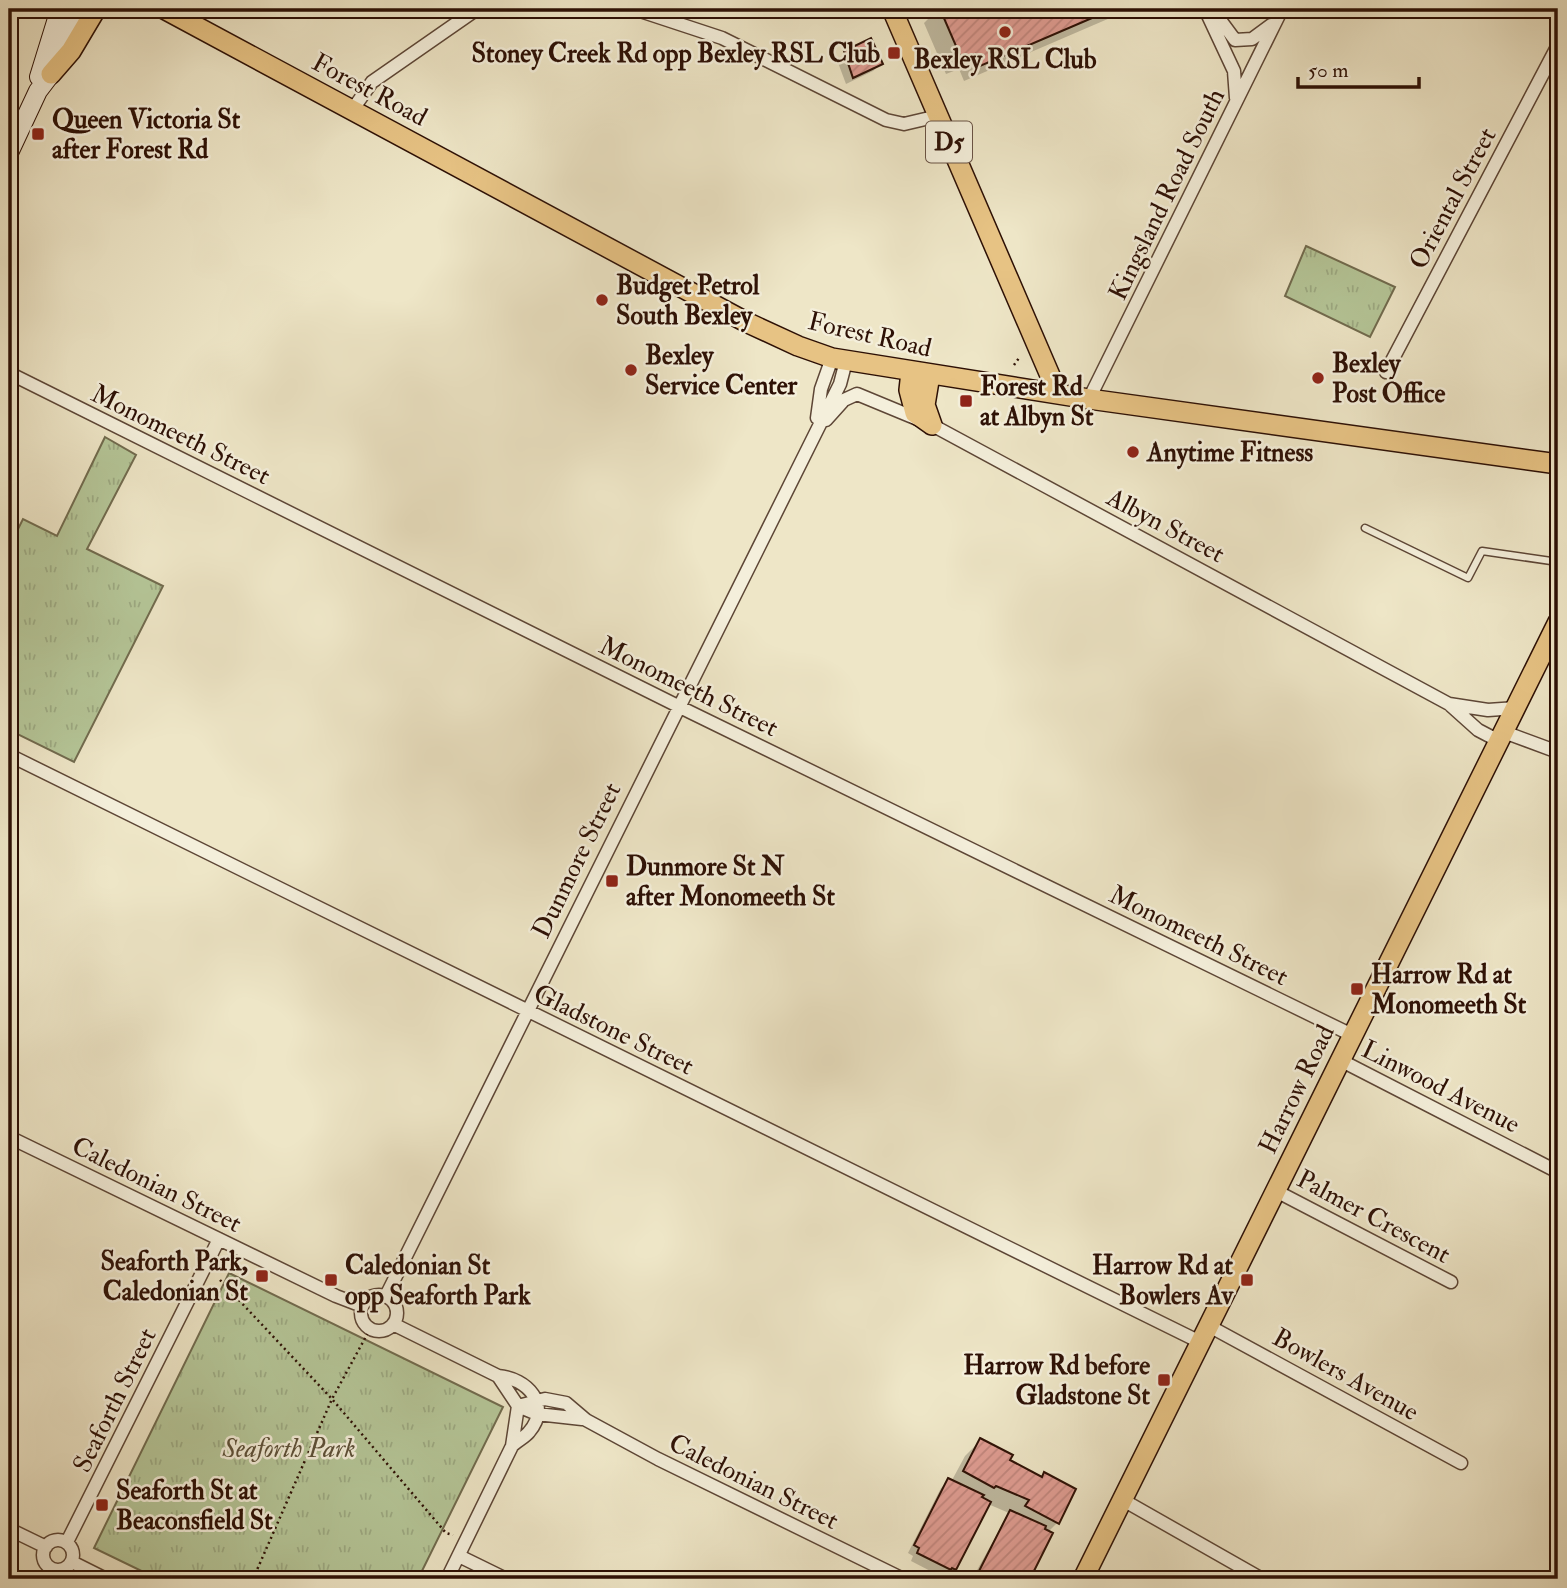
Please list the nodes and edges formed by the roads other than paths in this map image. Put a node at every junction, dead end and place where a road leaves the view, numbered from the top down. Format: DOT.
graph roads {
  1 [pos="60,9"];
  2 [pos="74,9"];
  3 [pos="96,9"];
  4 [pos="164,9"];
  5 [pos="477,9"];
  6 [pos="634,9"];
  7 [pos="891,9"];
  8 [pos="1205,9"];
  9 [pos="1212,9"];
  10 [pos="1282,9"];
  11 [pos="1558,45"];
  12 [pos="51,74"];
  13 [pos="38,91"];
  14 [pos="353,110"];
  15 [pos="1230,115"];
  16 [pos="937,116"];
  17 [pos="9,153"];
  18 [pos="839,359"];
  19 [pos="1386,372"];
  20 [pos="9,373"];
  21 [pos="920,374"];
  22 [pos="857,394"];
  23 [pos="1058,394"];
  24 [pos="1089,399"];
  25 [pos="932,425"];
  26 [pos="807,445"];
  27 [pos="1558,464"];
  28 [pos="1365,528"];
  29 [pos="1558,562"];
  30 [pos="1558,622"];
  31 [pos="1449,704"];
  32 [pos="678,706"];
  33 [pos="1516,708"];
  34 [pos="1502,736"];
  35 [pos="1558,752"];
  36 [pos="9,754"];
  37 [pos="527,1011"];
  38 [pos="1352,1035"];
  39 [pos="1340,1060"];
  40 [pos="9,1137"];
  41 [pos="1558,1172"];
  42 [pos="1276,1191"];
  43 [pos="219,1239"];
  44 [pos="1451,1282"];
  45 [pos="386,1296"];
  46 [pos="362,1306"];
  47 [pos="393,1324"];
  48 [pos="1205,1334"];
  49 [pos="498,1376"];
  50 [pos="518,1406"];
  51 [pos="538,1408"];
  52 [pos="512,1446"];
  53 [pos="1461,1463"];
  54 [pos="1123,1500"];
  55 [pos="9,1529"];
  56 [pos="66,1542"];
  57 [pos="46,1547"];
  58 [pos="459,1556"];
  59 [pos="72,1562"];
  60 [pos="49,1566"];
  61 [pos="44,1579"];
  62 [pos="106,1579"];
  63 [pos="447,1579"];
  64 [pos="506,1579"];
  65 [pos="903,1579"];
  66 [pos="1083,1579"];
  67 [pos="1262,1579"];
  1 -- 13 [label="main road"];
  2 -- 12 [label="main road"];
  3 -- 12 [label="main road"];
  4 -- 14 [label="main road, Forest Road"];
  5 -- 14 [label="street"];
  6 -- 16 [label="street"];
  7 -- 16 [label="main road, D5"];
  8 -- 15 [label="street"];
  9 -- 10 [label="street"];
  10 -- 15 [label="street, Kingsland Road South"];
  11 -- 19 [label="street, Oriental Street"];
  12 -- 13 [label="main road"];
  13 -- 17 [label="main road"];
  14 -- 18 [label="main road, Forest Road"];
  15 -- 24 [label="street, Kingsland Road South"];
  16 -- 23 [label="main road, D5"];
  18 -- 21 [label="main road, Forest Road"];
  18 -- 26 [label="street, Dunmore Street"];
  20 -- 32 [label="street, Monomeeth Street"];
  21 -- 23 [label="main road, Forest Road"];
  21 -- 25 [label="main road"];
  22 -- 25 [label="street, Albyn Street"];
  22 -- 26 [label="street, Dunmore Street"];
  23 -- 24 [label="main road, Forest Road"];
  24 -- 27 [label="main road, Forest Road"];
  25 -- 31 [label="street, Albyn Street"];
  26 -- 32 [label="street, Dunmore Street"];
  28 -- 29 [label="lane"];
  30 -- 33 [label="main road, Harrow Road"];
  31 -- 33 [label="street, Albyn Street"];
  31 -- 34 [label="street, Albyn Street"];
  32 -- 37 [label="street, Dunmore Street"];
  32 -- 38 [label="street, Monomeeth Street"];
  33 -- 34 [label="main road, Harrow Road"];
  34 -- 35 [label="street, Albyn Street"];
  34 -- 38 [label="main road, Harrow Road"];
  36 -- 37 [label="street, Gladstone Street"];
  37 -- 45 [label="street, Dunmore Street"];
  37 -- 48 [label="street, Gladstone Street"];
  38 -- 39 [label="main road, Harrow Road"];
  39 -- 41 [label="street, Linwood Avenue"];
  39 -- 42 [label="main road, Harrow Road"];
  40 -- 43 [label="street, Caledonian Street"];
  42 -- 44 [label="street, Palmer Crescent"];
  42 -- 48 [label="main road, Harrow Road"];
  43 -- 46 [label="street, Caledonian Street"];
  43 -- 56 [label="street, Seaforth Street"];
  45 -- 46 [label="street"];
  45 -- 47 [label="street"];
  46 -- 47 [label="street"];
  47 -- 49 [label="street"];
  48 -- 53 [label="street, Bowlers Avenue"];
  48 -- 54 [label="main road, Harrow Road"];
  49 -- 50 [label="street"];
  49 -- 51 [label="street"];
  50 -- 51 [label="street, Caledonian Street"];
  50 -- 52 [label="street"];
  51 -- 52 [label="street"];
  51 -- 65 [label="street, Caledonian Street"];
  52 -- 58 [label="street"];
  54 -- 66 [label="main road, Harrow Road"];
  54 -- 67 [label="street"];
  55 -- 57 [label="street"];
  56 -- 57 [label="street"];
  56 -- 59 [label="street"];
  57 -- 60 [label="street"];
  58 -- 63 [label="street"];
  58 -- 64 [label="street"];
  59 -- 60 [label="street"];
  59 -- 62 [label="street"];
  60 -- 61 [label="street"];
}
